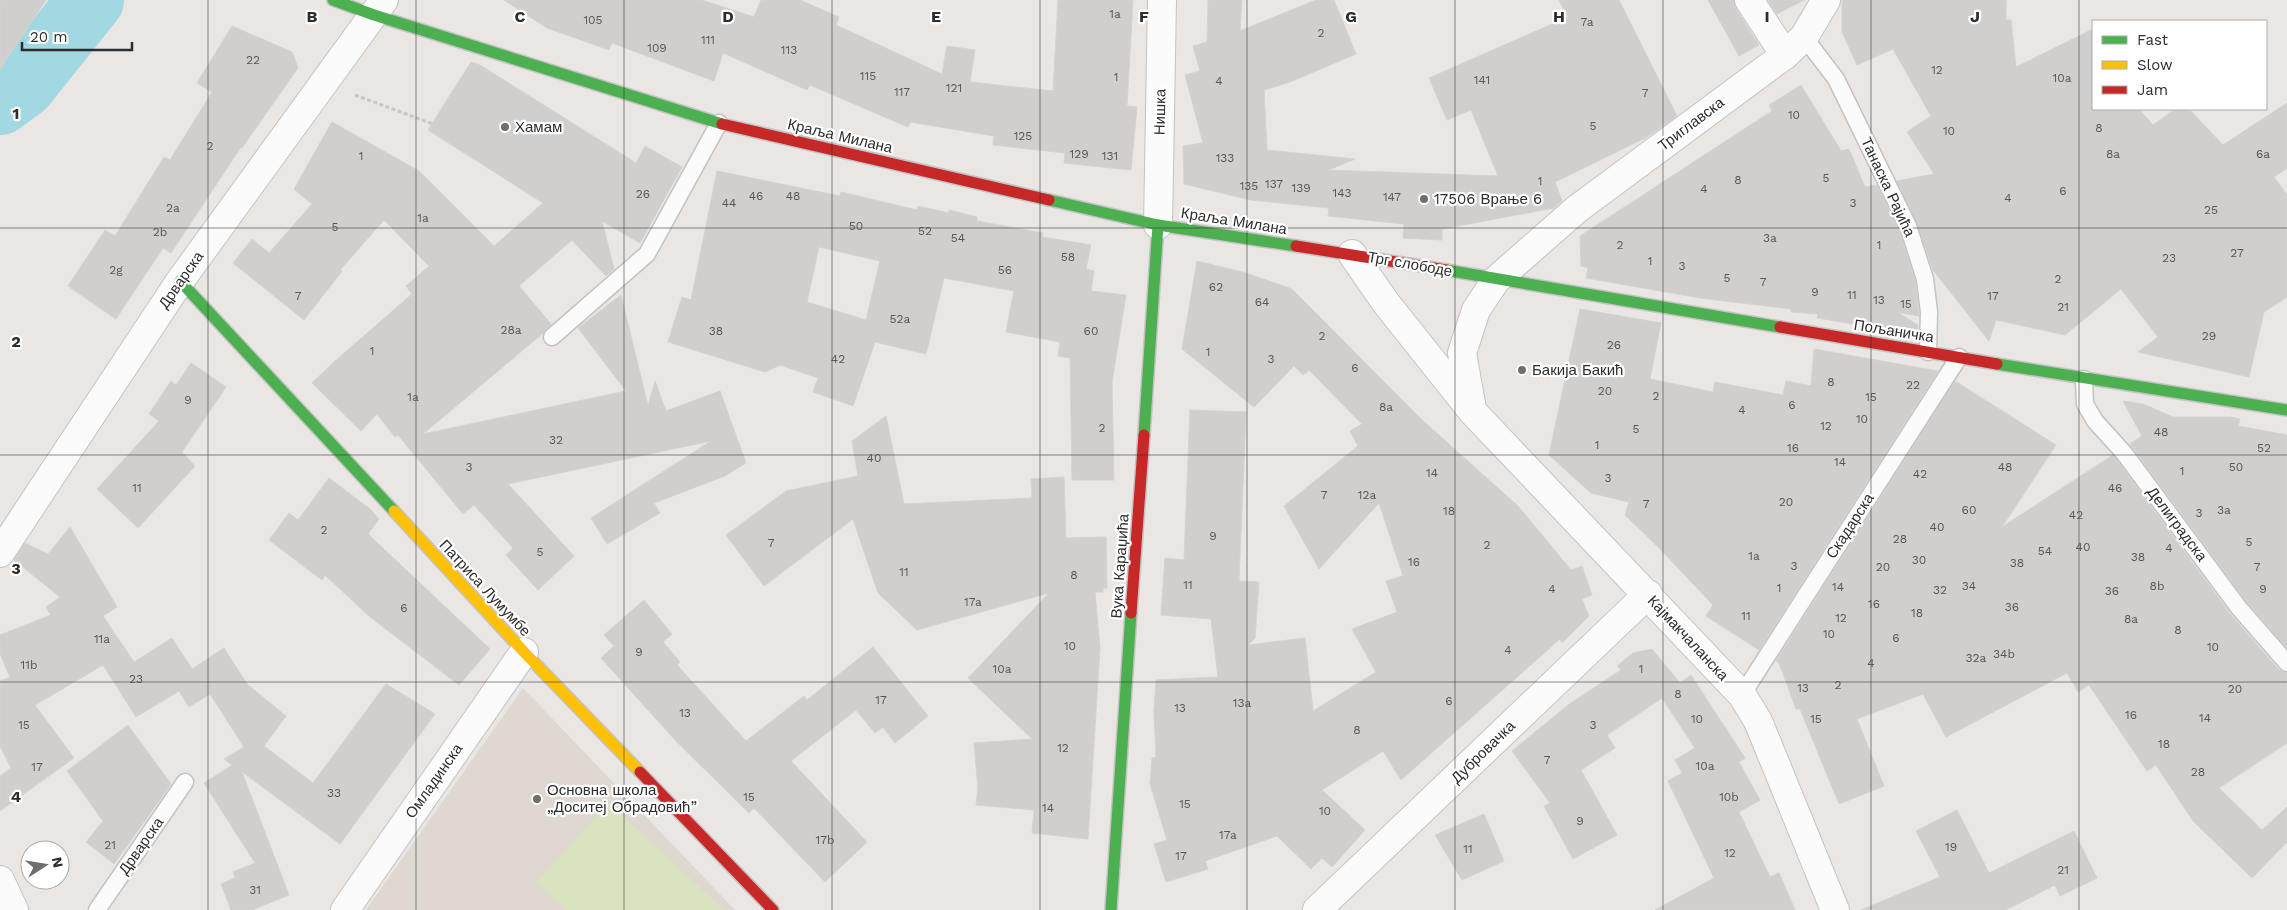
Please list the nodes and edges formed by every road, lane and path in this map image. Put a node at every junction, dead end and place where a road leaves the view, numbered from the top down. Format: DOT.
graph roads {
  1 [pos="333,0"];
  2 [pos="1162,0"];
  3 [pos="1749,0"];
  4 [pos="1826,0"];
  5 [pos="379,8"];
  6 [pos="1795,46"];
  7 [pos="326,80"];
  8 [pos="720,123"];
  9 [pos="432,124"];
  10 [pos="1158,225"];
  11 [pos="1352,254"];
  12 [pos="1496,280"];
  13 [pos="180,281"];
  14 [pos="552,336"];
  15 [pos="1928,352"];
  16 [pos="1959,357"];
  17 [pos="2084,379"];
  18 [pos="2287,410"];
  19 [pos="1472,411"];
  20 [pos="0,553"];
  21 [pos="1648,594"];
  22 [pos="524,652"];
  23 [pos="2287,663"];
  24 [pos="1742,695"];
  25 [pos="186,782"];
  26 [pos="0,880"];
  27 [pos="14,910"];
  28 [pos="97,910"];
  29 [pos="344,910"];
  30 [pos="773,910"];
  31 [pos="1111,910"];
  32 [pos="1317,910"];
  33 [pos="1835,910"];
  1 -- 5 [label="main road, Краља Милана"];
  2 -- 10 [label="street, Нишка"];
  3 -- 6 [label="street, Танаска Рајића"];
  4 -- 6 [label="street"];
  5 -- 7 [label="street, Дрварска"];
  5 -- 8 [label="main road, Краља Милана"];
  6 -- 12 [label="street, Триглавска"];
  6 -- 15 [label="lane, Танаска Рајића"];
  7 -- 9 [label="path"];
  7 -- 13 [label="street, Дрварска"];
  8 -- 10 [label="main road, Краља Милана"];
  8 -- 14 [label="lane"];
  10 -- 11 [label="main road, Краља Милана"];
  10 -- 31 [label="main road, Вука Караџића"];
  11 -- 12 [label="main road, Трг слободе"];
  11 -- 19 [label="street, Трг слободе"];
  12 -- 15 [label="main road, Пољаничка"];
  12 -- 19 [label="street"];
  13 -- 20 [label="street, Дрварска"];
  13 -- 22 [label="main road, Патриса Лумумбе"];
  15 -- 16 [label="main road, Пољаничка"];
  16 -- 17 [label="main road, Пољаничка"];
  16 -- 24 [label="lane, Скадарска"];
  17 -- 18 [label="main road, Пољаничка"];
  17 -- 23 [label="lane, Делиградска"];
  19 -- 21 [label="street, Кајмакчаланска"];
  21 -- 24 [label="street, Кајмакчаланска"];
  21 -- 32 [label="street, Дубровачка"];
  22 -- 29 [label="street, Омладинска"];
  22 -- 30 [label="main road, Патриса Лумумбе"];
  24 -- 33 [label="street, Кајмакчаланска"];
  25 -- 28 [label="lane, Дрварска"];
  26 -- 27 [label="street"];
}
